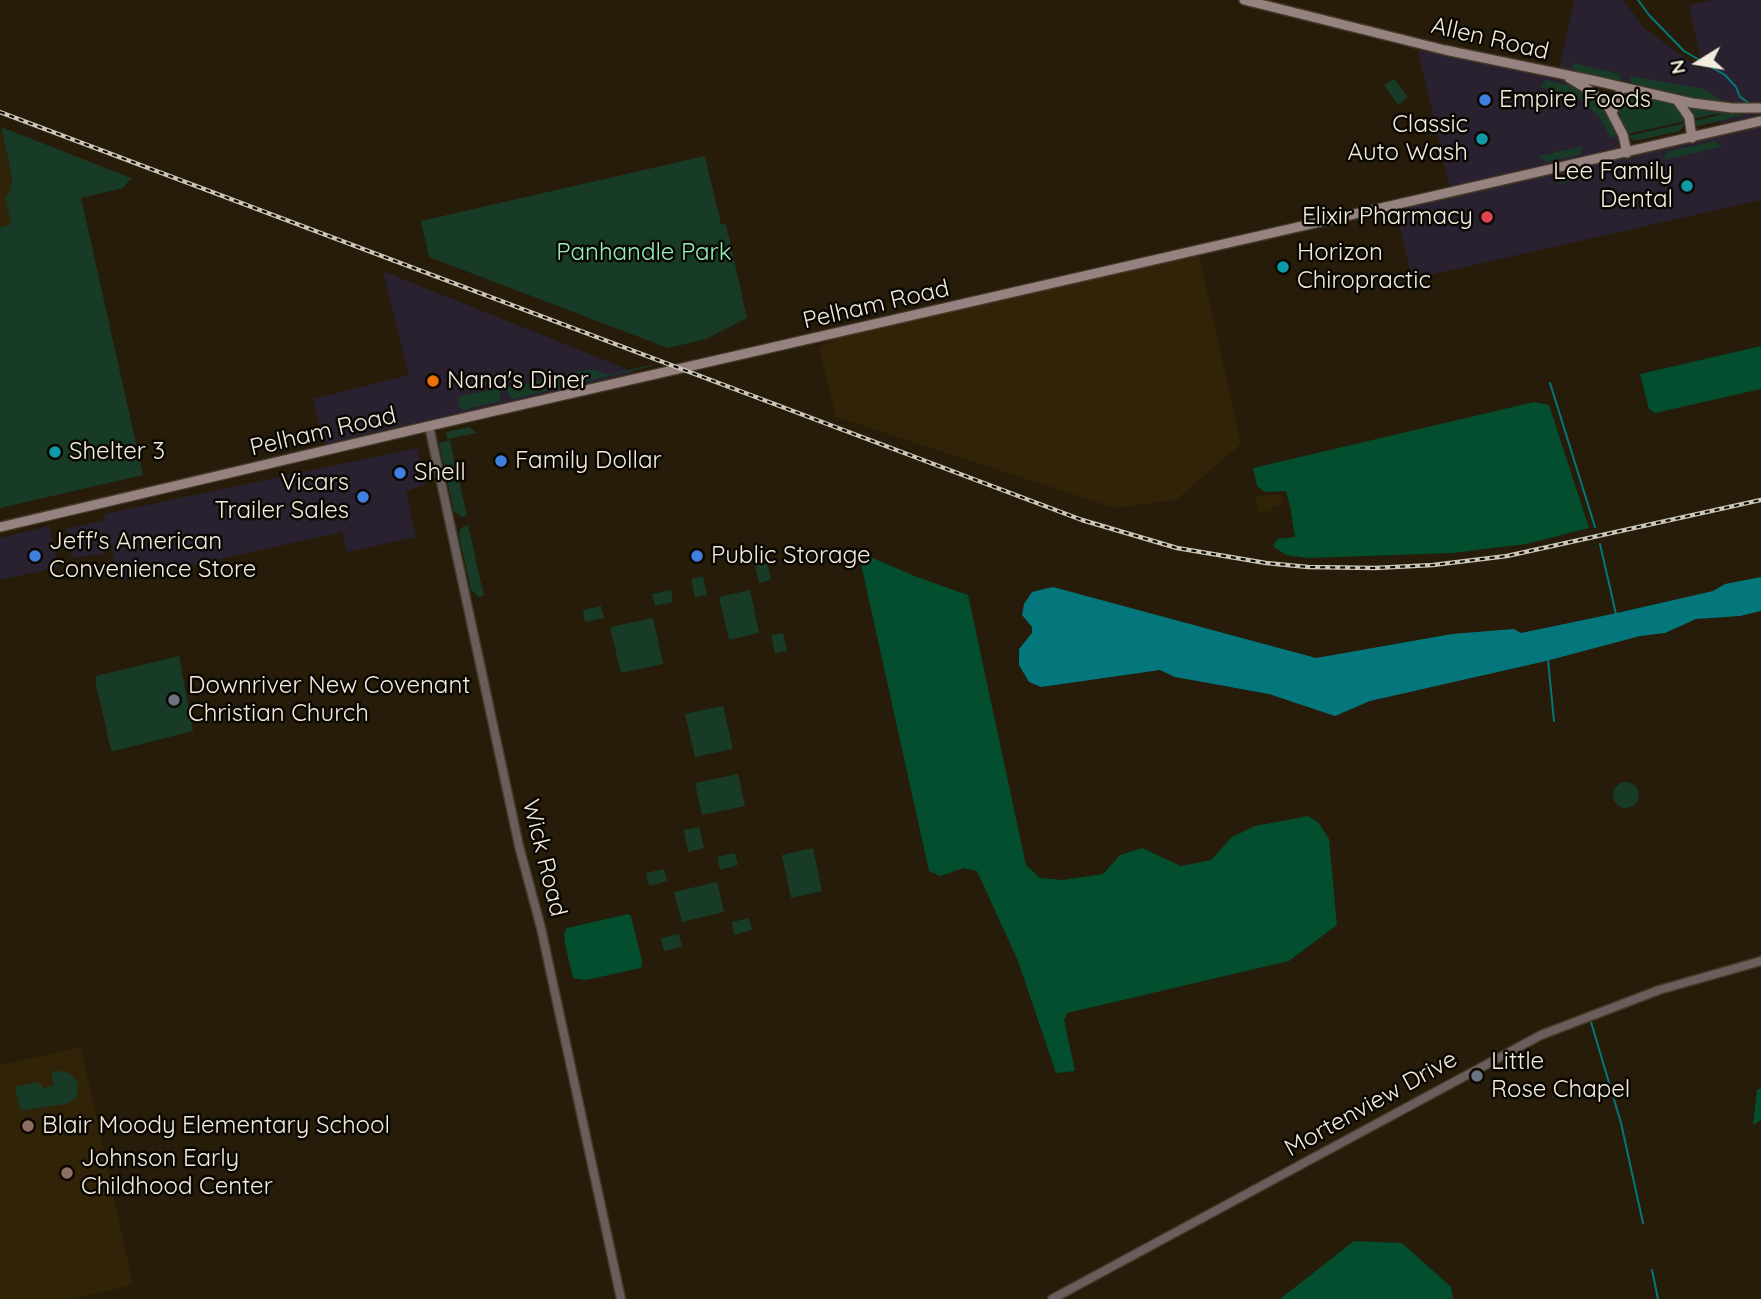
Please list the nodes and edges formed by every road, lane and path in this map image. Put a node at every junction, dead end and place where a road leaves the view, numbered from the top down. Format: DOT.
graph roads {
  1 [pos="1244,0"];
  2 [pos="1565,75"];
  3 [pos="1622,87"];
  4 [pos="1678,100"];
  5 [pos="1761,108"];
  6 [pos="1612,113"];
  7 [pos="1757,122"];
  8 [pos="1692,138"];
  9 [pos="1627,153"];
  10 [pos="429,426"];
  11 [pos="0,527"];
  12 [pos="1761,961"];
  13 [pos="621,1299"];
  14 [pos="1052,1299"];
  1 -- 2 [label="main road, Allen Road"];
  2 -- 3 [label="main road, Allen Road"];
  2 -- 6 [label="main road, Allen Road"];
  3 -- 4 [label="main road, Allen Road"];
  3 -- 6 [label="main road"];
  4 -- 5 [label="main road, Allen Road"];
  4 -- 8 [label="main road"];
  6 -- 9 [label="main road, Allen Road"];
  7 -- 8 [label="main road, Pelham Road"];
  8 -- 9 [label="main road, Pelham Road"];
  9 -- 10 [label="main road, Pelham Road"];
  10 -- 11 [label="main road, Pelham Road"];
  10 -- 13 [label="street, Wick Road"];
  12 -- 14 [label="street, Mortenview Drive"];
}
